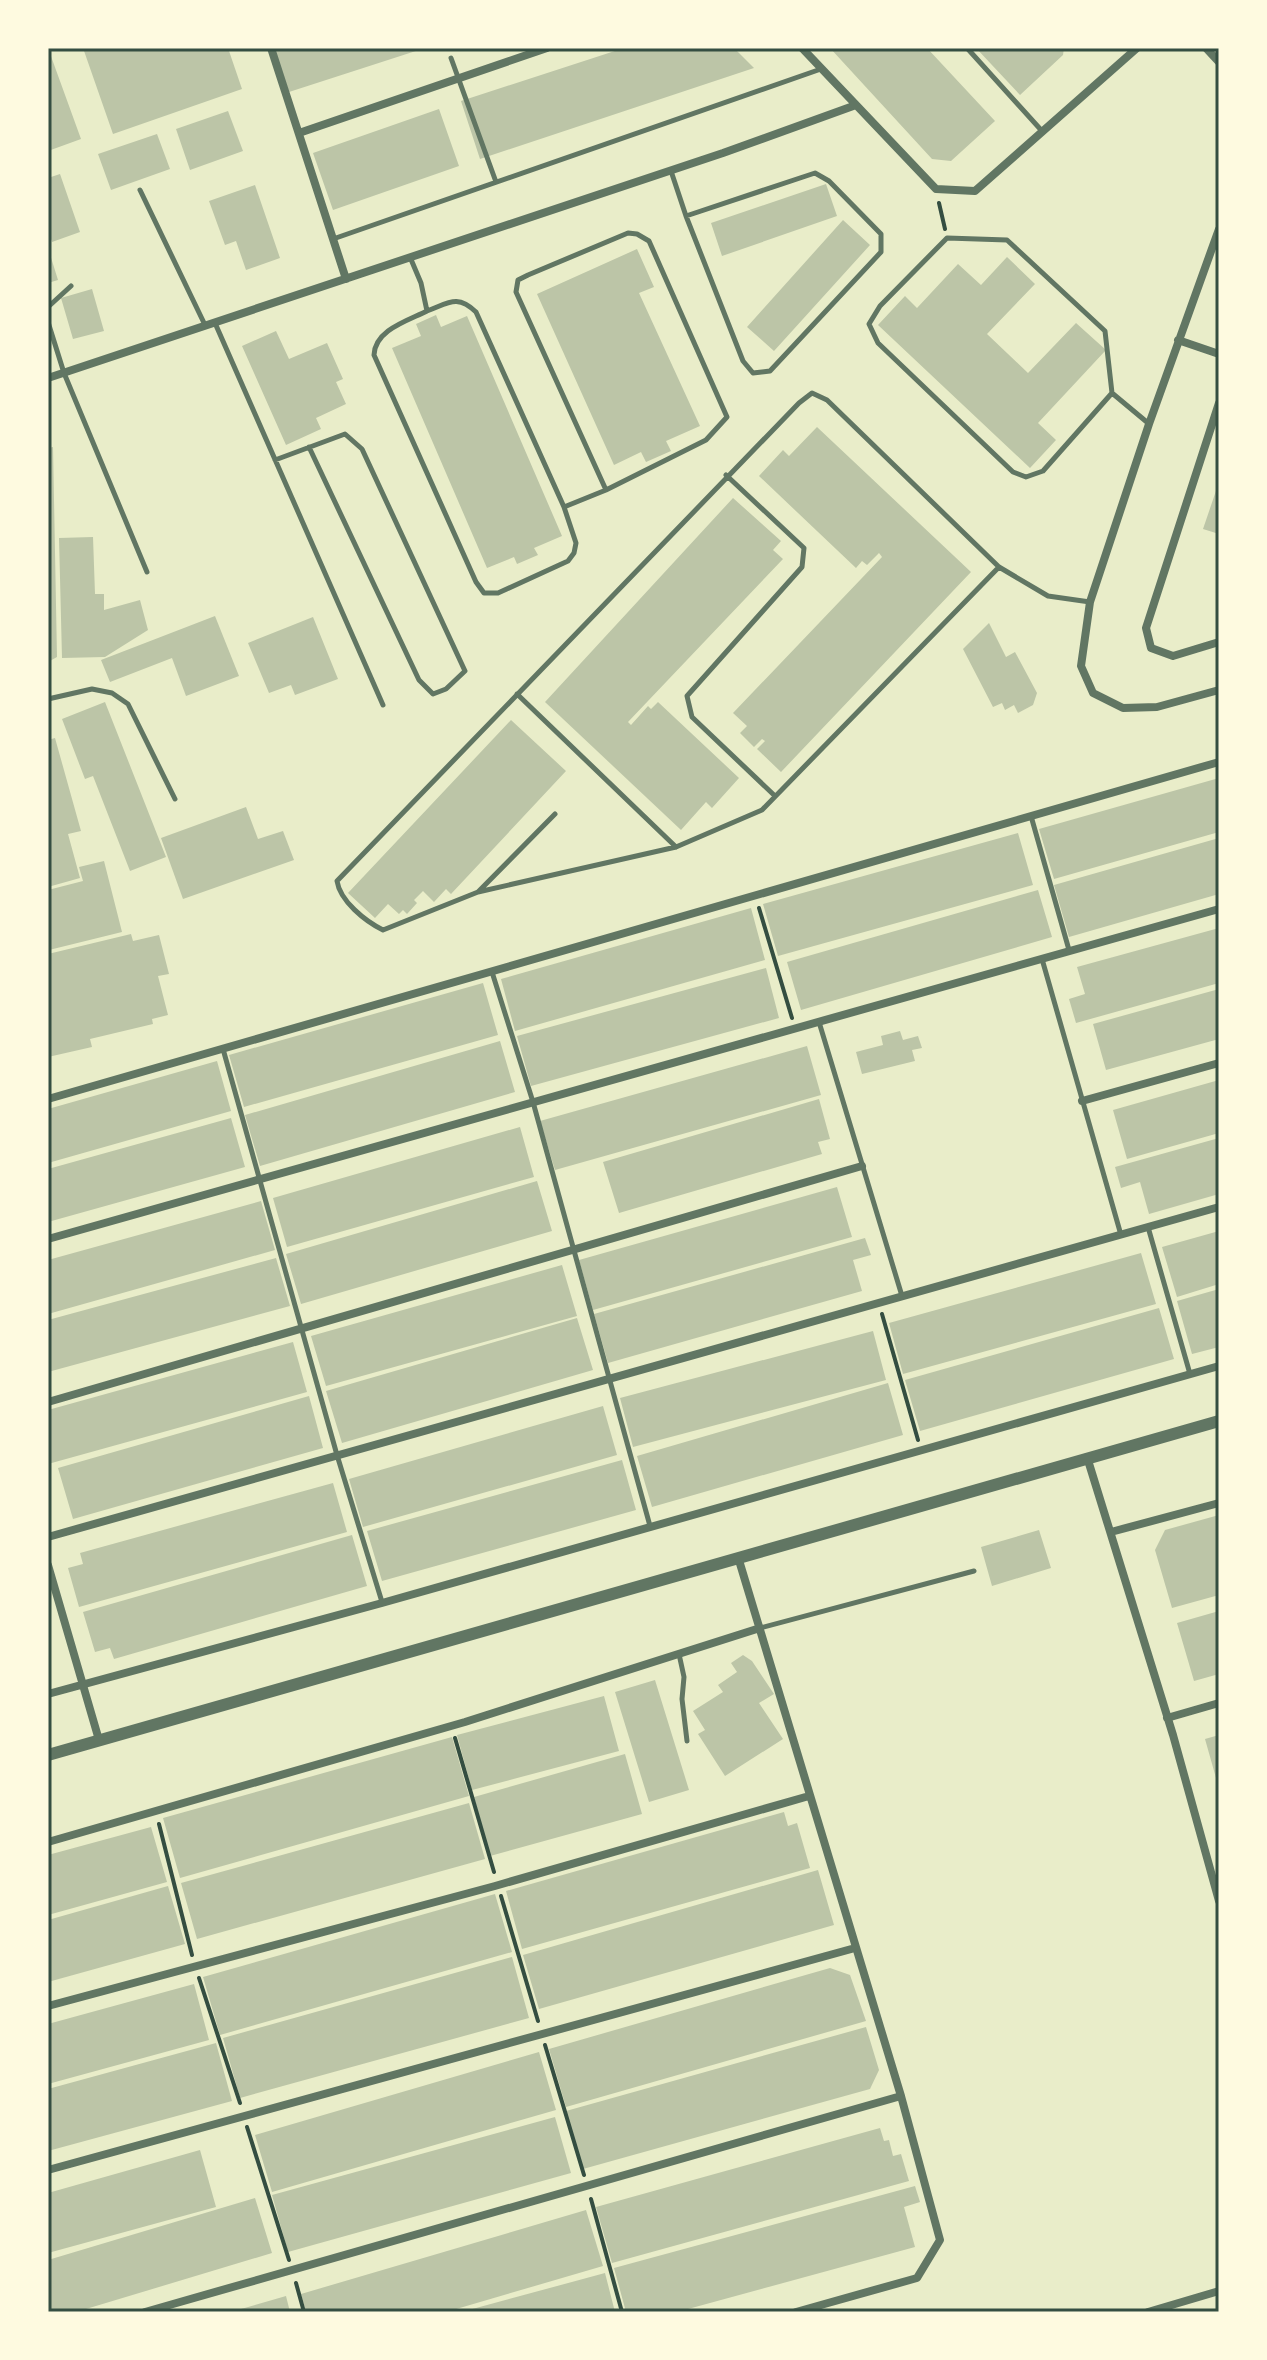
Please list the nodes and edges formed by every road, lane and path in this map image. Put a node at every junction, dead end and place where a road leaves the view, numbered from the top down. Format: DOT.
graph roads {
  1 [pos="271,48"];
  2 [pos="547,48"];
  3 [pos="802,48"];
  4 [pos="967,48"];
  5 [pos="1206,48"];
  6 [pos="1131,50"];
  7 [pos="451,58"];
  8 [pos="1219,62"];
  9 [pos="822,69"];
  10 [pos="459,78"];
  11 [pos="856,105"];
  12 [pos="1042,132"];
  13 [pos="299,133"];
  14 [pos="671,171"];
  15 [pos="496,182"];
  16 [pos="936,189"];
  17 [pos="140,190"];
  18 [pos="686,216"];
  19 [pos="1219,229"];
  20 [pos="947,238"];
  21 [pos="333,239"];
  22 [pos="410,257"];
  23 [pos="346,279"];
  24 [pos="71,286"];
  25 [pos="48,307"];
  26 [pos="427,311"];
  27 [pos="48,322"];
  28 [pos="210,324"];
  29 [pos="1178,340"];
  30 [pos="1219,354"];
  31 [pos="64,373"];
  32 [pos="48,378"];
  33 [pos="1112,393"];
  34 [pos="1219,403"];
  35 [pos="1149,424"];
  36 [pos="309,447"];
  37 [pos="275,460"];
  38 [pos="726,475"];
  39 [pos="606,490"];
  40 [pos="564,507"];
  41 [pos="999,567"];
  42 [pos="147,572"];
  43 [pos="1090,602"];
  44 [pos="1219,642"];
  45 [pos="1219,690"];
  46 [pos="517,694"];
  47 [pos="48,699"];
  48 [pos="383,705"];
  49 [pos="1219,762"];
  50 [pos="775,796"];
  51 [pos="175,799"];
  52 [pos="555,814"];
  53 [pos="1031,816"];
  54 [pos="676,847"];
  55 [pos="478,892"];
  56 [pos="755,896"];
  57 [pos="1219,909"];
  58 [pos="1069,951"];
  59 [pos="1042,959"];
  60 [pos="492,971"];
  61 [pos="819,1022"];
  62 [pos="795,1028"];
  63 [pos="223,1049"];
  64 [pos="1219,1063"];
  65 [pos="48,1099"];
  66 [pos="1082,1101"];
  67 [pos="533,1102"];
  68 [pos="862,1166"];
  69 [pos="262,1179"];
  70 [pos="1219,1207"];
  71 [pos="1148,1227"];
  72 [pos="1121,1235"];
  73 [pos="48,1239"];
  74 [pos="573,1250"];
  75 [pos="902,1296"];
  76 [pos="878,1303"];
  77 [pos="302,1328"];
  78 [pos="1219,1366"];
  79 [pos="1190,1374"];
  80 [pos="610,1378"];
  81 [pos="48,1402"];
  82 [pos="1219,1421"];
  83 [pos="921,1450"];
  84 [pos="337,1455"];
  85 [pos="1087,1457"];
  86 [pos="1219,1503"];
  87 [pos="650,1526"];
  88 [pos="1111,1532"];
  89 [pos="48,1537"];
  90 [pos="738,1557"];
  91 [pos="48,1565"];
  92 [pos="974,1571"];
  93 [pos="382,1603"];
  94 [pos="760,1628"];
  95 [pos="679,1653"];
  96 [pos="84,1685"];
  97 [pos="48,1694"];
  98 [pos="1219,1703"];
  99 [pos="1167,1718"];
  100 [pos="451,1726"];
  101 [pos="99,1740"];
  102 [pos="687,1741"];
  103 [pos="48,1755"];
  104 [pos="809,1796"];
  105 [pos="156,1811"];
  106 [pos="48,1842"];
  107 [pos="497,1885"];
  108 [pos="1219,1901"];
  109 [pos="855,1948"];
  110 [pos="195,1967"];
  111 [pos="48,2006"];
  112 [pos="542,2034"];
  113 [pos="901,2096"];
  114 [pos="244,2116"];
  115 [pos="48,2170"];
  116 [pos="587,2186"];
  117 [pos="292,2270"];
  118 [pos="1219,2291"];
  119 [pos="145,2312"];
  120 [pos="304,2312"];
  121 [pos="622,2312"];
  122 [pos="796,2312"];
  123 [pos="1148,2312"];
  1 -- 13 [label="street"];
  2 -- 10 [label="street"];
  3 -- 9 [label="street"];
  4 -- 12 [label="lane"];
  5 -- 8 [label="street"];
  6 -- 12 [label="street"];
  7 -- 10 [label="lane"];
  9 -- 11 [label="street"];
  9 -- 15 [label="lane"];
  10 -- 13 [label="street"];
  10 -- 15 [label="lane"];
  11 -- 14 [label="street"];
  11 -- 16 [label="street"];
  12 -- 16 [label="street"];
  13 -- 21 [label="street"];
  14 -- 18 [label="lane"];
  14 -- 22 [label="street"];
  15 -- 21 [label="lane"];
  16 -- 20 [label="path"];
  17 -- 28 [label="lane"];
  18 -- 18 [label="lane"];
  19 -- 29 [label="street"];
  20 -- 33 [label="lane"];
  20 -- 33 [label="lane"];
  21 -- 23 [label="street"];
  22 -- 23 [label="street"];
  22 -- 26 [label="lane"];
  23 -- 28 [label="street"];
  24 -- 25 [label="lane"];
  26 -- 40 [label="lane"];
  26 -- 40 [label="lane"];
  27 -- 31 [label="lane"];
  28 -- 31 [label="street"];
  28 -- 37 [label="lane"];
  29 -- 30 [label="street"];
  29 -- 35 [label="street"];
  31 -- 32 [label="street"];
  31 -- 42 [label="lane"];
  33 -- 35 [label="lane"];
  34 -- 44 [label="street"];
  35 -- 43 [label="street"];
  36 -- 36 [label="lane"];
  36 -- 37 [label="lane"];
  37 -- 48 [label="lane"];
  38 -- 41 [label="lane"];
  38 -- 46 [label="lane"];
  38 -- 50 [label="lane"];
  39 -- 39 [label="lane"];
  39 -- 40 [label="lane"];
  41 -- 43 [label="lane"];
  41 -- 50 [label="lane"];
  43 -- 45 [label="street"];
  46 -- 54 [label="lane"];
  46 -- 55 [label="lane"];
  47 -- 51 [label="lane"];
  49 -- 53 [label="street"];
  50 -- 54 [label="lane"];
  52 -- 55 [label="lane"];
  53 -- 56 [label="street"];
  53 -- 58 [label="lane"];
  54 -- 55 [label="lane"];
  56 -- 60 [label="street"];
  56 -- 62 [label="path"];
  57 -- 58 [label="street"];
  58 -- 59 [label="street"];
  59 -- 61 [label="street"];
  59 -- 66 [label="lane"];
  60 -- 63 [label="street"];
  60 -- 67 [label="lane"];
  61 -- 62 [label="street"];
  61 -- 68 [label="lane"];
  62 -- 67 [label="street"];
  63 -- 65 [label="street"];
  63 -- 69 [label="lane"];
  64 -- 66 [label="street"];
  66 -- 72 [label="lane"];
  67 -- 69 [label="street"];
  67 -- 74 [label="lane"];
  68 -- 74 [label="street"];
  68 -- 75 [label="lane"];
  69 -- 73 [label="street"];
  69 -- 77 [label="lane"];
  70 -- 71 [label="street"];
  71 -- 72 [label="street"];
  71 -- 79 [label="lane"];
  72 -- 75 [label="street"];
  74 -- 77 [label="street"];
  74 -- 80 [label="lane"];
  75 -- 76 [label="street"];
  76 -- 80 [label="street"];
  76 -- 83 [label="path"];
  77 -- 81 [label="street"];
  77 -- 84 [label="lane"];
  78 -- 79 [label="street"];
  79 -- 83 [label="street"];
  80 -- 84 [label="street"];
  80 -- 87 [label="lane"];
  82 -- 85 [label="street"];
  83 -- 87 [label="street"];
  84 -- 89 [label="street"];
  84 -- 93 [label="lane"];
  85 -- 88 [label="street"];
  85 -- 90 [label="street"];
  86 -- 88 [label="street"];
  87 -- 93 [label="street"];
  88 -- 99 [label="street"];
  90 -- 94 [label="street"];
  90 -- 101 [label="street"];
  91 -- 96 [label="street"];
  92 -- 94 [label="lane"];
  93 -- 96 [label="street"];
  94 -- 95 [label="street"];
  94 -- 104 [label="street"];
  95 -- 100 [label="street"];
  95 -- 102 [label="lane"];
  96 -- 97 [label="street"];
  96 -- 101 [label="street"];
  98 -- 99 [label="street"];
  99 -- 108 [label="street"];
  100 -- 105 [label="street"];
  100 -- 107 [label="path"];
  101 -- 103 [label="street"];
  104 -- 107 [label="street"];
  104 -- 109 [label="street"];
  105 -- 106 [label="street"];
  105 -- 110 [label="path"];
  107 -- 110 [label="street"];
  107 -- 112 [label="path"];
  109 -- 112 [label="street"];
  109 -- 113 [label="street"];
  110 -- 111 [label="street"];
  110 -- 114 [label="path"];
  112 -- 114 [label="street"];
  112 -- 116 [label="path"];
  113 -- 116 [label="street"];
  113 -- 122 [label="street"];
  114 -- 115 [label="street"];
  114 -- 117 [label="path"];
  116 -- 117 [label="street"];
  116 -- 121 [label="path"];
  117 -- 119 [label="street"];
  117 -- 120 [label="path"];
  118 -- 123 [label="street"];
}
